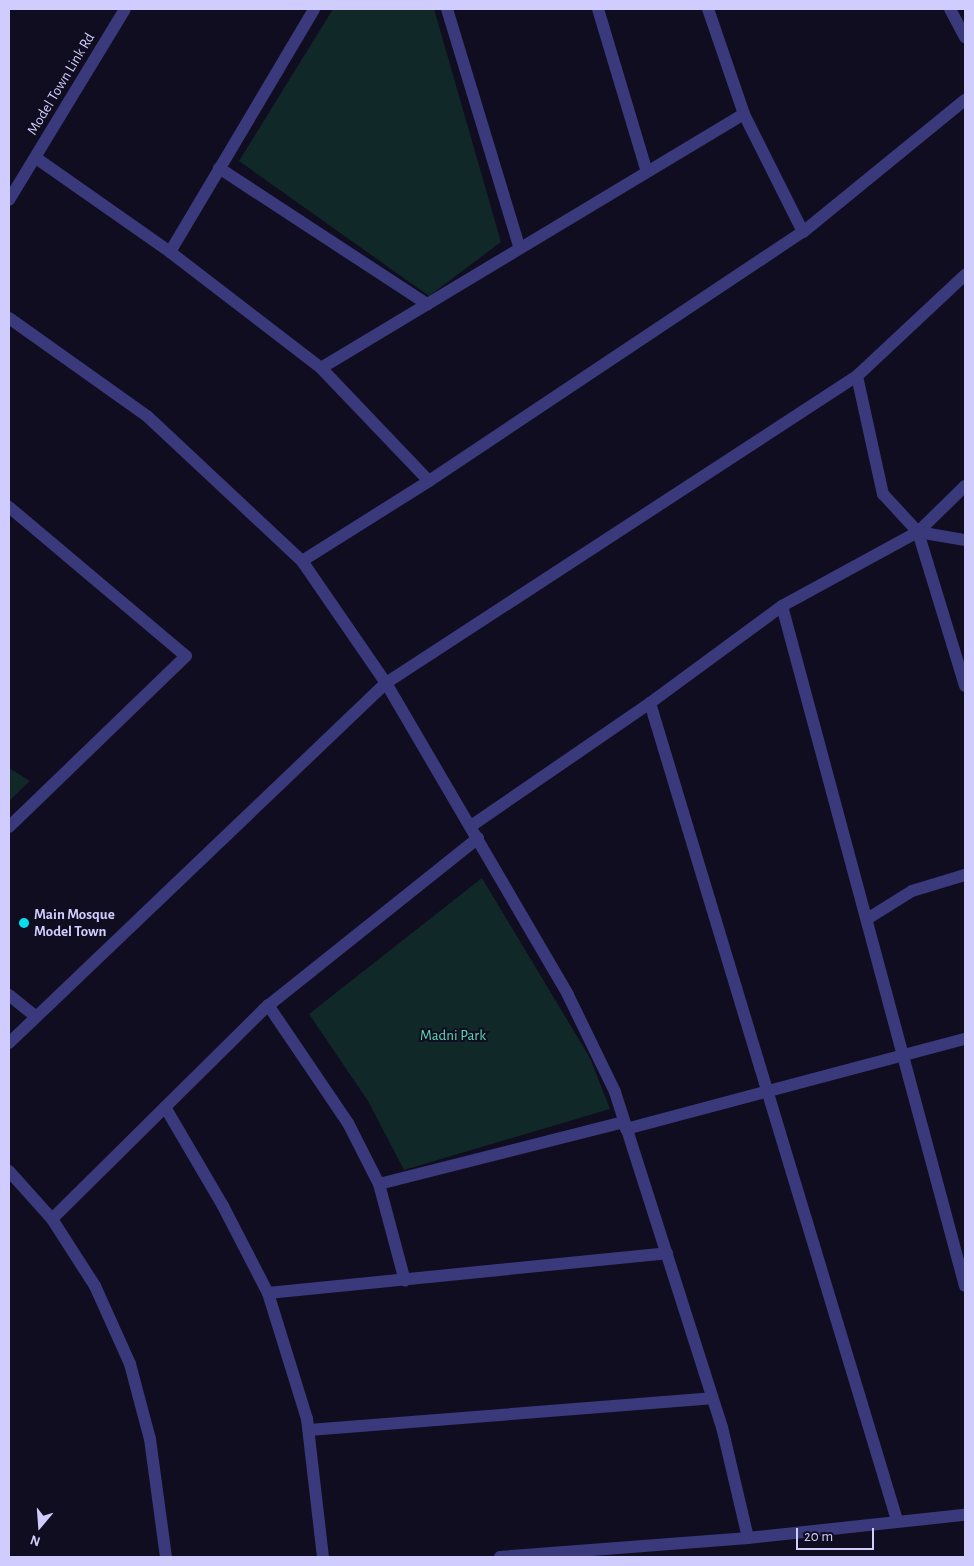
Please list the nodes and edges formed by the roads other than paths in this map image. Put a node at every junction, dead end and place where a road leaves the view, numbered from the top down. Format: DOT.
graph roads {
  1 [pos="125,9"];
  2 [pos="314,9"];
  3 [pos="447,9"];
  4 [pos="598,9"];
  5 [pos="708,9"];
  6 [pos="950,9"];
  7 [pos="965,37"];
  8 [pos="965,100"];
  9 [pos="744,114"];
  10 [pos="36,158"];
  11 [pos="220,168"];
  12 [pos="647,172"];
  13 [pos="9,200"];
  14 [pos="803,232"];
  15 [pos="519,246"];
  16 [pos="170,252"];
  17 [pos="965,275"];
  18 [pos="427,304"];
  19 [pos="9,318"];
  20 [pos="321,368"];
  21 [pos="857,376"];
  22 [pos="429,481"];
  23 [pos="965,486"];
  24 [pos="9,507"];
  25 [pos="918,532"];
  26 [pos="965,540"];
  27 [pos="302,561"];
  28 [pos="782,606"];
  29 [pos="386,683"];
  30 [pos="965,686"];
  31 [pos="650,703"];
  32 [pos="471,826"];
  33 [pos="9,827"];
  34 [pos="478,838"];
  35 [pos="965,875"];
  36 [pos="867,919"];
  37 [pos="9,995"];
  38 [pos="268,1005"];
  39 [pos="35,1016"];
  40 [pos="965,1039"];
  41 [pos="9,1043"];
  42 [pos="903,1055"];
  43 [pos="768,1092"];
  44 [pos="165,1107"];
  45 [pos="625,1126"];
  46 [pos="9,1170"];
  47 [pos="380,1184"];
  48 [pos="52,1219"];
  49 [pos="667,1253"];
  50 [pos="405,1281"];
  51 [pos="965,1286"];
  52 [pos="268,1293"];
  53 [pos="712,1398"];
  54 [pos="309,1430"];
  55 [pos="965,1515"];
  56 [pos="897,1520"];
  57 [pos="748,1538"];
  58 [pos="166,1557"];
  59 [pos="323,1557"];
  60 [pos="500,1557"];
  1 -- 10 [label="street, Model Town Link Rd"];
  2 -- 11 [label="street"];
  3 -- 15 [label="street"];
  4 -- 12 [label="street"];
  5 -- 9 [label="street"];
  6 -- 7 [label="street"];
  8 -- 14 [label="street"];
  9 -- 12 [label="street"];
  9 -- 14 [label="street"];
  10 -- 13 [label="street, Model Town Link Rd"];
  10 -- 16 [label="street"];
  11 -- 16 [label="street"];
  11 -- 18 [label="street"];
  12 -- 15 [label="street"];
  14 -- 22 [label="street"];
  15 -- 18 [label="street"];
  16 -- 20 [label="street"];
  17 -- 21 [label="street"];
  18 -- 20 [label="street"];
  19 -- 27 [label="street"];
  20 -- 22 [label="street"];
  21 -- 25 [label="street"];
  21 -- 29 [label="street"];
  22 -- 27 [label="street"];
  23 -- 25 [label="street"];
  24 -- 33 [label="street"];
  25 -- 26 [label="street"];
  25 -- 28 [label="street"];
  25 -- 30 [label="street"];
  27 -- 29 [label="street"];
  28 -- 31 [label="street"];
  28 -- 36 [label="street"];
  29 -- 32 [label="street"];
  29 -- 39 [label="street"];
  31 -- 32 [label="street"];
  31 -- 43 [label="street"];
  32 -- 34 [label="street"];
  34 -- 38 [label="street"];
  34 -- 45 [label="street"];
  35 -- 36 [label="street"];
  36 -- 42 [label="street"];
  37 -- 39 [label="street"];
  38 -- 44 [label="street"];
  38 -- 47 [label="street"];
  39 -- 41 [label="street"];
  40 -- 42 [label="street"];
  42 -- 43 [label="street"];
  42 -- 51 [label="street"];
  43 -- 45 [label="street"];
  43 -- 56 [label="street"];
  44 -- 48 [label="street"];
  44 -- 52 [label="street"];
  45 -- 47 [label="street"];
  45 -- 49 [label="street"];
  46 -- 48 [label="street"];
  47 -- 50 [label="street"];
  48 -- 58 [label="street"];
  49 -- 50 [label="street"];
  49 -- 53 [label="street"];
  50 -- 52 [label="street"];
  52 -- 54 [label="street"];
  53 -- 54 [label="street"];
  53 -- 57 [label="street"];
  54 -- 59 [label="street"];
  55 -- 56 [label="street"];
  56 -- 57 [label="street"];
  57 -- 60 [label="street"];
}
